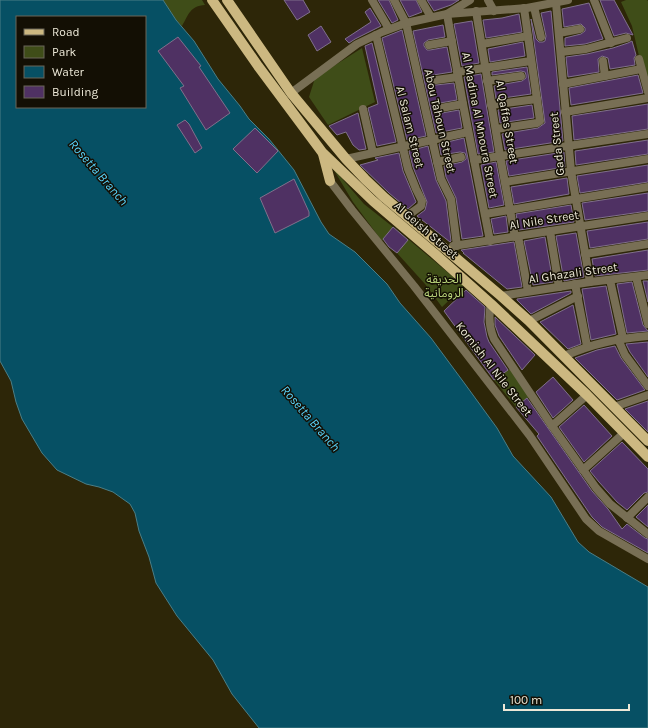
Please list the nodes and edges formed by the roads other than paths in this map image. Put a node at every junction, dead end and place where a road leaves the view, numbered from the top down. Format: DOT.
graph roads {
  1 [pos="212,0"];
  2 [pos="226,0"];
  3 [pos="372,0"];
  4 [pos="394,0"];
  5 [pos="421,0"];
  6 [pos="470,0"];
  7 [pos="488,0"];
  8 [pos="594,0"];
  9 [pos="562,1"];
  10 [pos="459,6"];
  11 [pos="527,6"];
  12 [pos="476,11"];
  13 [pos="494,11"];
  14 [pos="447,14"];
  15 [pos="430,17"];
  16 [pos="406,23"];
  17 [pos="389,29"];
  18 [pos="580,29"];
  19 [pos="559,33"];
  20 [pos="376,35"];
  21 [pos="528,36"];
  22 [pos="541,37"];
  23 [pos="627,38"];
  24 [pos="452,41"];
  25 [pos="611,43"];
  26 [pos="482,44"];
  27 [pos="429,45"];
  28 [pos="560,52"];
  29 [pos="639,59"];
  30 [pos="532,61"];
  31 [pos="603,61"];
  32 [pos="485,68"];
  33 [pos="641,68"];
  34 [pos="458,74"];
  35 [pos="520,76"];
  36 [pos="605,76"];
  37 [pos="436,80"];
  38 [pos="487,81"];
  39 [pos="563,84"];
  40 [pos="648,92"];
  41 [pos="291,93"];
  42 [pos="648,98"];
  43 [pos="537,99"];
  44 [pos="463,104"];
  45 [pos="491,105"];
  46 [pos="442,108"];
  47 [pos="362,109"];
  48 [pos="566,112"];
  49 [pos="496,129"];
  50 [pos="468,132"];
  51 [pos="648,134"];
  52 [pos="432,140"];
  53 [pos="569,146"];
  54 [pos="402,147"];
  55 [pos="322,152"];
  56 [pos="373,153"];
  57 [pos="500,156"];
  58 [pos="461,157"];
  59 [pos="346,159"];
  60 [pos="648,159"];
  61 [pos="474,160"];
  62 [pos="437,162"];
  63 [pos="571,171"];
  64 [pos="330,181"];
  65 [pos="505,182"];
  66 [pos="648,187"];
  67 [pos="575,199"];
  68 [pos="510,209"];
  69 [pos="485,214"];
  70 [pos="407,216"];
  71 [pos="648,216"];
  72 [pos="580,227"];
  73 [pos="550,231"];
  74 [pos="516,236"];
  75 [pos="490,241"];
  76 [pos="648,244"];
  77 [pos="457,246"];
  78 [pos="444,248"];
  79 [pos="585,254"];
  80 [pos="648,275"];
  81 [pos="636,277"];
  82 [pos="610,280"];
  83 [pos="590,282"];
  84 [pos="575,284"];
  85 [pos="559,286"];
  86 [pos="528,292"];
  87 [pos="501,296"];
  88 [pos="578,296"];
  89 [pos="645,303"];
  90 [pos="491,304"];
  91 [pos="529,322"];
  92 [pos="648,324"];
  93 [pos="648,336"];
  94 [pos="620,338"];
  95 [pos="587,346"];
  96 [pos="564,356"];
  97 [pos="648,386"];
  98 [pos="586,395"];
  99 [pos="648,395"];
  100 [pos="614,407"];
  101 [pos="552,426"];
  102 [pos="624,433"];
  103 [pos="648,441"];
  104 [pos="648,457"];
  105 [pos="583,470"];
  106 [pos="648,498"];
  107 [pos="627,518"];
  108 [pos="648,534"];
  109 [pos="648,559"];
  1 -- 55 [label="main road, Al Geish Street"];
  2 -- 41 [label="main road, Al Geish Street"];
  3 -- 17 [label="street"];
  4 -- 16 [label="street, Abou Tahoun Street"];
  5 -- 15 [label="street"];
  6 -- 10 [label="street"];
  7 -- 13 [label="street"];
  8 -- 25 [label="street"];
  9 -- 11 [label="street"];
  9 -- 19 [label="street, Gada Street"];
  10 -- 12 [label="street"];
  10 -- 14 [label="street"];
  11 -- 13 [label="street"];
  11 -- 21 [label="street"];
  11 -- 22 [label="street"];
  12 -- 13 [label="street"];
  12 -- 26 [label="street, Al Qaffas Street"];
  14 -- 15 [label="street"];
  14 -- 24 [label="street, Al Madina Al Mnoura Street"];
  15 -- 16 [label="street"];
  16 -- 17 [label="street"];
  16 -- 52 [label="street, Abou Tahoun Street"];
  17 -- 20 [label="street"];
  18 -- 19 [label="street"];
  19 -- 28 [label="street, Gada Street"];
  20 -- 41 [label="street"];
  20 -- 54 [label="street, Al Salam Street"];
  21 -- 26 [label="street"];
  21 -- 30 [label="street"];
  23 -- 25 [label="street"];
  24 -- 27 [label="street"];
  24 -- 34 [label="street, Al Madina Al Mnoura Street"];
  25 -- 28 [label="street"];
  26 -- 32 [label="street, Al Qaffas Street"];
  28 -- 39 [label="street, Gada Street"];
  29 -- 33 [label="street"];
  30 -- 32 [label="street"];
  30 -- 43 [label="street"];
  31 -- 36 [label="street"];
  32 -- 34 [label="street"];
  32 -- 38 [label="street, Al Qaffas Street"];
  33 -- 36 [label="street"];
  33 -- 40 [label="street"];
  34 -- 37 [label="street"];
  34 -- 44 [label="street, Al Madina Al Mnoura Street"];
  35 -- 38 [label="street"];
  36 -- 39 [label="street"];
  38 -- 45 [label="street, Al Qaffas Street"];
  39 -- 48 [label="street, Gada Street"];
  41 -- 59 [label="main road, Al Geish Street"];
  42 -- 48 [label="street"];
  43 -- 45 [label="street"];
  43 -- 49 [label="street"];
  44 -- 46 [label="street"];
  44 -- 50 [label="street, Al Madina Al Mnoura Street"];
  45 -- 49 [label="street, Al Qaffas Street"];
  47 -- 56 [label="street"];
  48 -- 53 [label="street, Gada Street"];
  49 -- 57 [label="street, Al Qaffas Street"];
  50 -- 52 [label="street"];
  50 -- 61 [label="street, Al Madina Al Mnoura Street"];
  51 -- 53 [label="street"];
  52 -- 54 [label="street"];
  52 -- 62 [label="street, Abou Tahoun Street"];
  53 -- 57 [label="street"];
  53 -- 63 [label="street, Gada Street"];
  54 -- 56 [label="street"];
  54 -- 70 [label="street, Al Salam Street"];
  55 -- 64 [label="main road"];
  55 -- 90 [label="main road, Al Geish Street"];
  56 -- 59 [label="street"];
  57 -- 61 [label="street"];
  57 -- 65 [label="street, Al Qaffas Street"];
  58 -- 62 [label="street"];
  59 -- 70 [label="main road, Al Geish Street"];
  60 -- 63 [label="street"];
  61 -- 69 [label="street, Al Madina Al Mnoura Street"];
  62 -- 77 [label="street, Abou Tahoun Street"];
  63 -- 65 [label="street"];
  63 -- 67 [label="street, Gada Street"];
  64 -- 109 [label="street, Kornish Al Nile Street"];
  65 -- 68 [label="street, Al Qaffas Street"];
  66 -- 67 [label="street"];
  67 -- 68 [label="street"];
  67 -- 72 [label="street, Gada Street"];
  68 -- 69 [label="street"];
  68 -- 74 [label="street, Al Qaffas Street"];
  69 -- 75 [label="street, Al Madina Al Mnoura Street"];
  70 -- 78 [label="main road, Al Geish Street"];
  71 -- 72 [label="street, Al Nile Street"];
  72 -- 73 [label="street, Al Nile Street"];
  72 -- 79 [label="street, Gada Street"];
  73 -- 74 [label="street, Al Nile Street"];
  73 -- 85 [label="street"];
  74 -- 75 [label="street, Al Nile Street"];
  74 -- 86 [label="street, Al Qaffas Street"];
  75 -- 77 [label="street, Al Nile Street"];
  76 -- 79 [label="street"];
  77 -- 78 [label="street, Al Nile Street"];
  78 -- 87 [label="main road, Al Geish Street"];
  79 -- 83 [label="street, Gada Street"];
  80 -- 81 [label="street, Al Ghazali Street"];
  81 -- 82 [label="street, Al Ghazali Street"];
  81 -- 89 [label="street"];
  82 -- 83 [label="street, Al Ghazali Street"];
  82 -- 94 [label="street"];
  83 -- 84 [label="street, Al Ghazali Street"];
  84 -- 85 [label="street, Al Ghazali Street"];
  84 -- 88 [label="street"];
  85 -- 86 [label="street, Al Ghazali Street"];
  86 -- 87 [label="street, Al Ghazali Street"];
  87 -- 91 [label="main road, Al Geish Street"];
  88 -- 91 [label="street"];
  88 -- 95 [label="street"];
  89 -- 92 [label="street"];
  90 -- 98 [label="main road, Al Geish Street"];
  90 -- 101 [label="street"];
  91 -- 96 [label="main road, Al Geish Street"];
  93 -- 94 [label="street"];
  94 -- 95 [label="street"];
  94 -- 97 [label="street"];
  95 -- 96 [label="street"];
  96 -- 100 [label="main road, Al Geish Street"];
  98 -- 101 [label="street"];
  98 -- 102 [label="main road, Al Geish Street"];
  99 -- 100 [label="street"];
  100 -- 103 [label="main road, Al Geish Street"];
  101 -- 105 [label="street"];
  102 -- 104 [label="main road, Al Geish Street"];
  102 -- 105 [label="street"];
  105 -- 107 [label="street"];
  106 -- 107 [label="street"];
  107 -- 108 [label="street"];
}
